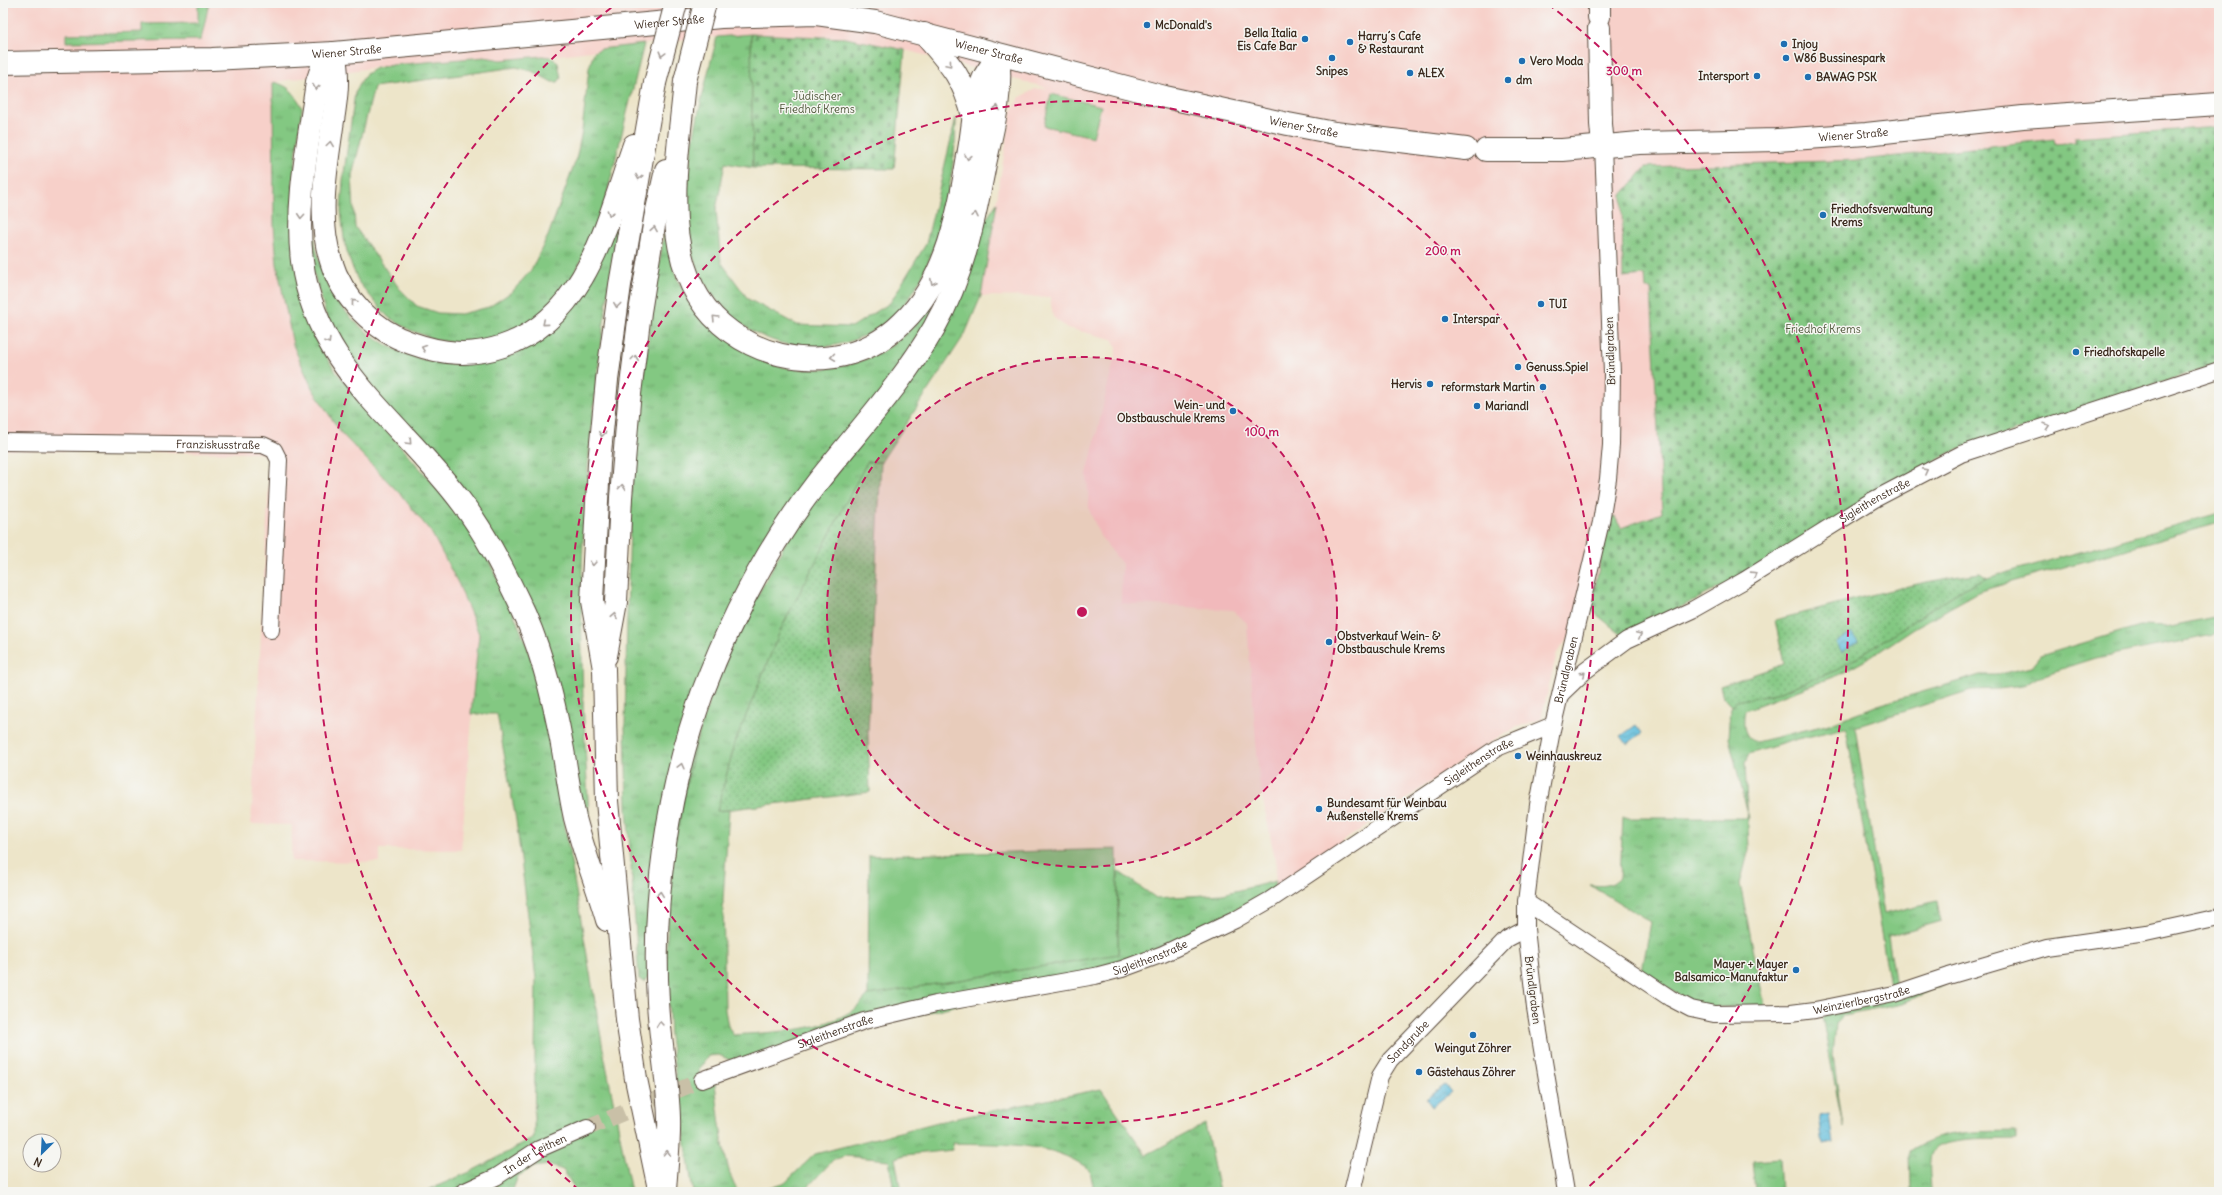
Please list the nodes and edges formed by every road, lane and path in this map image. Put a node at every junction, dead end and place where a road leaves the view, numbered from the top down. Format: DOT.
graph roads {
  1 [pos="676,3"];
  2 [pos="705,3"];
  3 [pos="1599,16"];
  4 [pos="924,34"];
  5 [pos="334,53"];
  6 [pos="998,55"];
  7 [pos="3,63"];
  8 [pos="685,81"];
  9 [pos="655,83"];
  10 [pos="2219,104"];
  11 [pos="974,119"];
  12 [pos="1603,146"];
  13 [pos="2219,370"];
  14 [pos="3,442"];
  15 [pos="271,630"];
  16 [pos="604,668"];
  17 [pos="1561,694"];
  18 [pos="1553,725"];
  19 [pos="1526,902"];
  20 [pos="2219,917"];
  21 [pos="1526,929"];
  22 [pos="621,964"];
  23 [pos="702,1080"];
  24 [pos="587,1128"];
  25 [pos="462,1192"];
  26 [pos="659,1192"];
  27 [pos="665,1192"];
  28 [pos="1352,1192"];
  29 [pos="1566,1192"];
  1 -- 9 [label="main road, one-way, bridge"];
  2 -- 8 [label="main road, bridge"];
  3 -- 12 [label="main road"];
  4 -- 5 [label="main road, Wiener Straße"];
  4 -- 6 [label="main road, Wiener Straße"];
  4 -- 11 [label="main road, one-way"];
  5 -- 7 [label="main road, Wiener Straße"];
  9 -- 5 [label="main road, one-way"];
  5 -- 22 [label="main road, one-way"];
  6 -- 11 [label="main road"];
  6 -- 12 [label="main road, Wiener Straße"];
  27 -- 6 [label="main road, one-way"];
  11 -- 8 [label="main road, one-way"];
  16 -- 8 [label="main road, one-way"];
  9 -- 16 [label="main road, one-way"];
  10 -- 12 [label="main road, Wiener Straße"];
  12 -- 17 [label="street, Bründlgraben"];
  17 -- 13 [label="street, Sigleithenstraße, one-way"];
  14 -- 15 [label="street, Franziskusstraße"];
  16 -- 22 [label="main road"];
  17 -- 18 [label="street, Bründlgraben"];
  18 -- 19 [label="street, Bründlgraben"];
  18 -- 23 [label="street, Sigleithenstraße"];
  19 -- 20 [label="street, Weinzierlbergstraße"];
  19 -- 21 [label="street, Bründlgraben"];
  21 -- 28 [label="street, Sandgrube"];
  21 -- 29 [label="street, Bründlgraben"];
  22 -- 26 [label="main road"];
  24 -- 25 [label="street, In der Leithen"];
}
